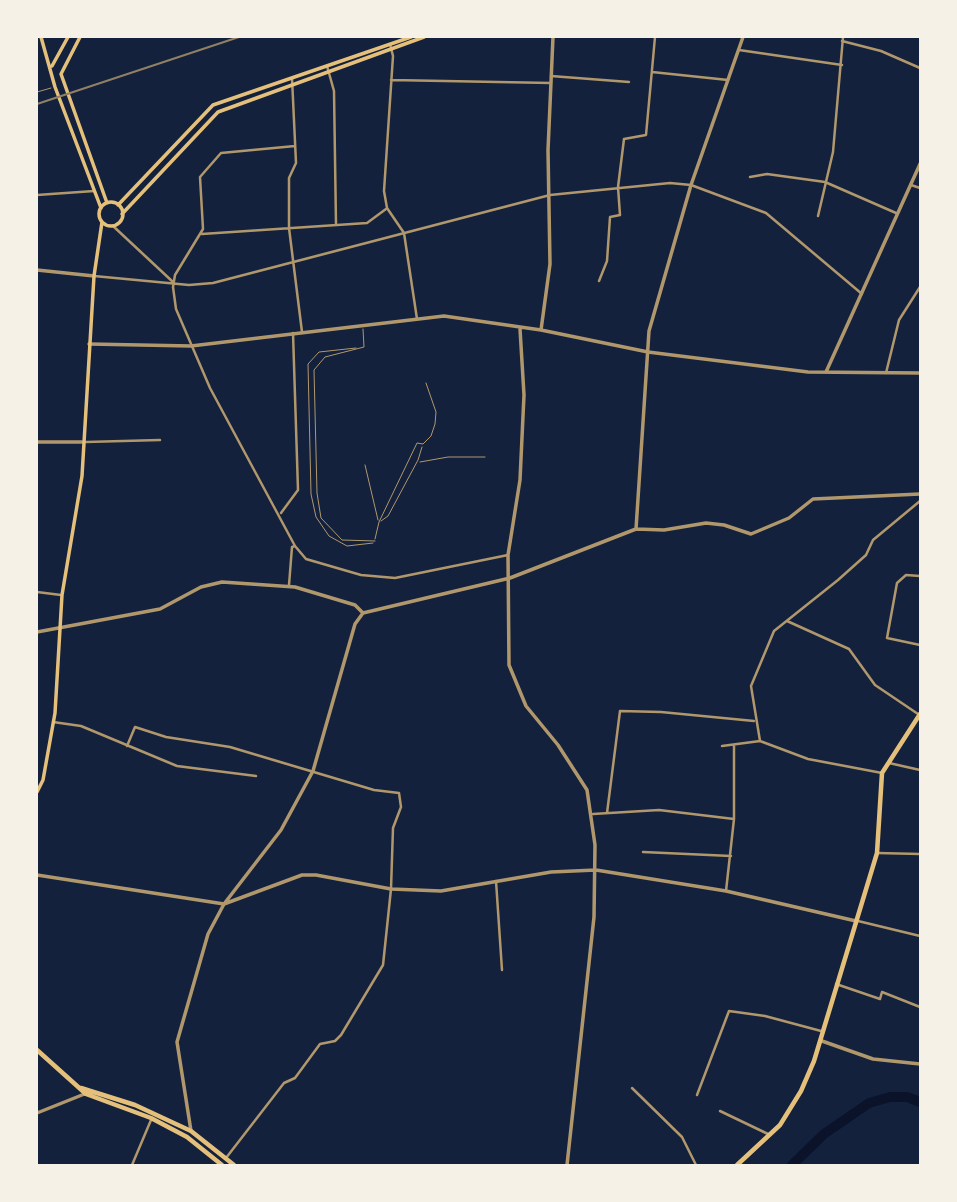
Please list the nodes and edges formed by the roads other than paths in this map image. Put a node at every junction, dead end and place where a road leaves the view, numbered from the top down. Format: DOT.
graph roads {
  1 [pos="41,37"];
  2 [pos="68,37"];
  3 [pos="80,37"];
  4 [pos="411,37"];
  5 [pos="424,37"];
  6 [pos="553,37"];
  7 [pos="655,37"];
  8 [pos="743,37"];
  9 [pos="843,39"];
  10 [pos="390,46"];
  11 [pos="739,50"];
  12 [pos="842,65"];
  13 [pos="51,68"];
  14 [pos="328,68"];
  15 [pos="920,68"];
  16 [pos="652,72"];
  17 [pos="551,76"];
  18 [pos="391,80"];
  19 [pos="729,80"];
  20 [pos="292,81"];
  21 [pos="629,82"];
  22 [pos="551,83"];
  23 [pos="55,86"];
  24 [pos="37,92"];
  25 [pos="295,146"];
  26 [pos="920,164"];
  27 [pos="750,177"];
  28 [pos="825,182"];
  29 [pos="691,185"];
  30 [pos="911,185"];
  31 [pos="618,187"];
  32 [pos="920,188"];
  33 [pos="94,191"];
  34 [pos="37,195"];
  35 [pos="550,195"];
  36 [pos="107,203"];
  37 [pos="118,205"];
  38 [pos="101,208"];
  39 [pos="387,208"];
  40 [pos="122,214"];
  41 [pos="898,214"];
  42 [pos="818,216"];
  43 [pos="102,222"];
  44 [pos="336,225"];
  45 [pos="113,226"];
  46 [pos="289,228"];
  47 [pos="404,233"];
  48 [pos="202,234"];
  49 [pos="293,263"];
  50 [pos="37,270"];
  51 [pos="94,276"];
  52 [pos="599,281"];
  53 [pos="173,282"];
  54 [pos="920,287"];
  55 [pos="862,294"];
  56 [pos="417,319"];
  57 [pos="363,325"];
  58 [pos="520,329"];
  59 [pos="541,330"];
  60 [pos="302,332"];
  61 [pos="293,333"];
  62 [pos="89,344"];
  63 [pos="191,346"];
  64 [pos="359,349"];
  65 [pos="648,352"];
  66 [pos="826,372"];
  67 [pos="886,373"];
  68 [pos="920,373"];
  69 [pos="426,383"];
  70 [pos="160,440"];
  71 [pos="37,442"];
  72 [pos="82,442"];
  73 [pos="423,444"];
  74 [pos="485,457"];
  75 [pos="417,462"];
  76 [pos="365,465"];
  77 [pos="920,494"];
  78 [pos="920,501"];
  79 [pos="280,514"];
  80 [pos="379,523"];
  81 [pos="636,529"];
  82 [pos="374,541"];
  83 [pos="295,546"];
  84 [pos="508,555"];
  85 [pos="920,576"];
  86 [pos="510,578"];
  87 [pos="289,586"];
  88 [pos="37,592"];
  89 [pos="62,595"];
  90 [pos="363,613"];
  91 [pos="787,621"];
  92 [pos="60,626"];
  93 [pos="37,632"];
  94 [pos="920,645"];
  95 [pos="920,715"];
  96 [pos="754,720"];
  97 [pos="53,722"];
  98 [pos="760,741"];
  99 [pos="734,745"];
  100 [pos="127,746"];
  101 [pos="722,746"];
  102 [pos="889,763"];
  103 [pos="920,770"];
  104 [pos="313,771"];
  105 [pos="882,774"];
  106 [pos="256,776"];
  107 [pos="37,792"];
  108 [pos="607,813"];
  109 [pos="593,814"];
  110 [pos="734,819"];
  111 [pos="643,852"];
  112 [pos="877,853"];
  113 [pos="920,855"];
  114 [pos="731,856"];
  115 [pos="596,870"];
  116 [pos="37,875"];
  117 [pos="496,881"];
  118 [pos="391,889"];
  119 [pos="726,891"];
  120 [pos="224,904"];
  121 [pos="858,921"];
  122 [pos="920,936"];
  123 [pos="502,970"];
  124 [pos="836,984"];
  125 [pos="920,1007"];
  126 [pos="825,1032"];
  127 [pos="822,1041"];
  128 [pos="37,1050"];
  129 [pos="920,1064"];
  130 [pos="77,1087"];
  131 [pos="632,1088"];
  132 [pos="92,1091"];
  133 [pos="86,1094"];
  134 [pos="697,1094"];
  135 [pos="720,1111"];
  136 [pos="37,1113"];
  137 [pos="152,1116"];
  138 [pos="191,1131"];
  139 [pos="771,1136"];
  140 [pos="226,1158"];
  141 [pos="132,1165"];
  142 [pos="222,1165"];
  143 [pos="234,1165"];
  144 [pos="567,1165"];
  145 [pos="696,1165"];
  146 [pos="737,1165"];
  1 -- 13 [label="main road"];
  2 -- 13 [label="main road"];
  3 -- 36 [label="main road"];
  4 -- 10 [label="main road"];
  5 -- 10 [label="main road"];
  6 -- 17 [label="street"];
  7 -- 16 [label="street"];
  8 -- 11 [label="street"];
  9 -- 12 [label="street"];
  9 -- 15 [label="street"];
  10 -- 14 [label="main road"];
  10 -- 18 [label="street"];
  11 -- 12 [label="street"];
  11 -- 19 [label="street"];
  12 -- 28 [label="street"];
  13 -- 23 [label="main road"];
  14 -- 20 [label="main road"];
  14 -- 44 [label="street"];
  16 -- 19 [label="street"];
  16 -- 31 [label="street"];
  17 -- 21 [label="street"];
  17 -- 22 [label="street"];
  18 -- 22 [label="street"];
  18 -- 39 [label="street"];
  19 -- 29 [label="street"];
  20 -- 25 [label="street"];
  20 -- 37 [label="main road"];
  20 -- 40 [label="main road"];
  22 -- 35 [label="street"];
  23 -- 24 [label="lane"];
  23 -- 33 [label="main road"];
  25 -- 46 [label="street"];
  25 -- 48 [label="street"];
  26 -- 30 [label="street"];
  27 -- 28 [label="street"];
  28 -- 41 [label="street"];
  28 -- 42 [label="street"];
  29 -- 31 [label="street"];
  29 -- 55 [label="street"];
  29 -- 65 [label="street"];
  30 -- 32 [label="street"];
  30 -- 41 [label="street"];
  31 -- 35 [label="street"];
  31 -- 52 [label="street"];
  33 -- 34 [label="street"];
  33 -- 38 [label="main road"];
  35 -- 47 [label="street"];
  35 -- 59 [label="street"];
  36 -- 37 [label="main road"];
  36 -- 38 [label="main road"];
  37 -- 40 [label="main road"];
  38 -- 43 [label="main road"];
  39 -- 44 [label="street"];
  39 -- 47 [label="street"];
  40 -- 45 [label="main road"];
  41 -- 55 [label="street"];
  43 -- 45 [label="main road"];
  43 -- 51 [label="main road"];
  44 -- 46 [label="street"];
  45 -- 53 [label="street"];
  46 -- 48 [label="street"];
  46 -- 49 [label="street"];
  47 -- 49 [label="street"];
  47 -- 56 [label="street"];
  48 -- 53 [label="street"];
  49 -- 53 [label="street"];
  49 -- 60 [label="street"];
  50 -- 51 [label="street"];
  51 -- 53 [label="street"];
  51 -- 62 [label="main road"];
  53 -- 63 [label="street"];
  54 -- 67 [label="street"];
  55 -- 66 [label="street"];
  56 -- 57 [label="street"];
  56 -- 58 [label="street"];
  57 -- 60 [label="street"];
  57 -- 64 [label="lane"];
  58 -- 59 [label="street"];
  58 -- 84 [label="street"];
  59 -- 65 [label="street"];
  60 -- 61 [label="street"];
  61 -- 63 [label="street"];
  61 -- 79 [label="street"];
  62 -- 63 [label="street"];
  62 -- 72 [label="main road"];
  63 -- 79 [label="street"];
  64 -- 82 [label="lane"];
  64 -- 82 [label="lane"];
  65 -- 66 [label="street"];
  65 -- 81 [label="street"];
  66 -- 67 [label="street"];
  67 -- 68 [label="street"];
  69 -- 73 [label="lane"];
  70 -- 72 [label="street"];
  71 -- 72 [label="street"];
  72 -- 89 [label="main road"];
  73 -- 75 [label="lane"];
  73 -- 80 [label="lane"];
  74 -- 75 [label="lane"];
  75 -- 80 [label="lane"];
  76 -- 80 [label="lane"];
  77 -- 81 [label="street"];
  78 -- 91 [label="street"];
  79 -- 83 [label="street"];
  80 -- 82 [label="lane"];
  81 -- 86 [label="street"];
  83 -- 84 [label="street"];
  83 -- 87 [label="street"];
  84 -- 86 [label="street"];
  85 -- 94 [label="street"];
  86 -- 90 [label="street"];
  86 -- 109 [label="street"];
  87 -- 90 [label="street"];
  87 -- 92 [label="street"];
  88 -- 89 [label="street"];
  89 -- 92 [label="main road"];
  90 -- 104 [label="street"];
  91 -- 95 [label="street"];
  91 -- 96 [label="street"];
  92 -- 93 [label="street"];
  92 -- 97 [label="main road"];
  95 -- 102 [label="main road"];
  96 -- 98 [label="street"];
  96 -- 108 [label="street"];
  97 -- 100 [label="street"];
  97 -- 107 [label="main road"];
  98 -- 99 [label="street"];
  98 -- 105 [label="street"];
  99 -- 101 [label="street"];
  99 -- 110 [label="street"];
  100 -- 104 [label="street"];
  100 -- 106 [label="street"];
  102 -- 103 [label="street"];
  102 -- 105 [label="main road"];
  104 -- 118 [label="street"];
  104 -- 120 [label="street"];
  105 -- 112 [label="main road"];
  108 -- 109 [label="street"];
  108 -- 110 [label="street"];
  109 -- 115 [label="street"];
  110 -- 114 [label="street"];
  111 -- 114 [label="street"];
  112 -- 113 [label="street"];
  112 -- 121 [label="main road"];
  114 -- 119 [label="street"];
  115 -- 117 [label="street"];
  115 -- 119 [label="street"];
  115 -- 144 [label="street"];
  116 -- 120 [label="street"];
  117 -- 118 [label="street"];
  117 -- 123 [label="street"];
  118 -- 120 [label="street"];
  118 -- 140 [label="street"];
  119 -- 121 [label="street"];
  120 -- 138 [label="street"];
  121 -- 122 [label="street"];
  121 -- 124 [label="main road"];
  124 -- 125 [label="street"];
  124 -- 126 [label="main road"];
  126 -- 127 [label="main road"];
  126 -- 134 [label="street"];
  127 -- 129 [label="street"];
  127 -- 139 [label="main road"];
  128 -- 130 [label="main road"];
  130 -- 132 [label="main road"];
  130 -- 133 [label="main road"];
  131 -- 145 [label="street"];
  132 -- 133 [label="street"];
  132 -- 137 [label="main road"];
  133 -- 136 [label="street"];
  133 -- 137 [label="main road"];
  135 -- 139 [label="street"];
  137 -- 138 [label="main road"];
  137 -- 141 [label="street"];
  137 -- 142 [label="main road"];
  138 -- 140 [label="main road"];
  139 -- 146 [label="main road"];
  140 -- 143 [label="main road"];
}
